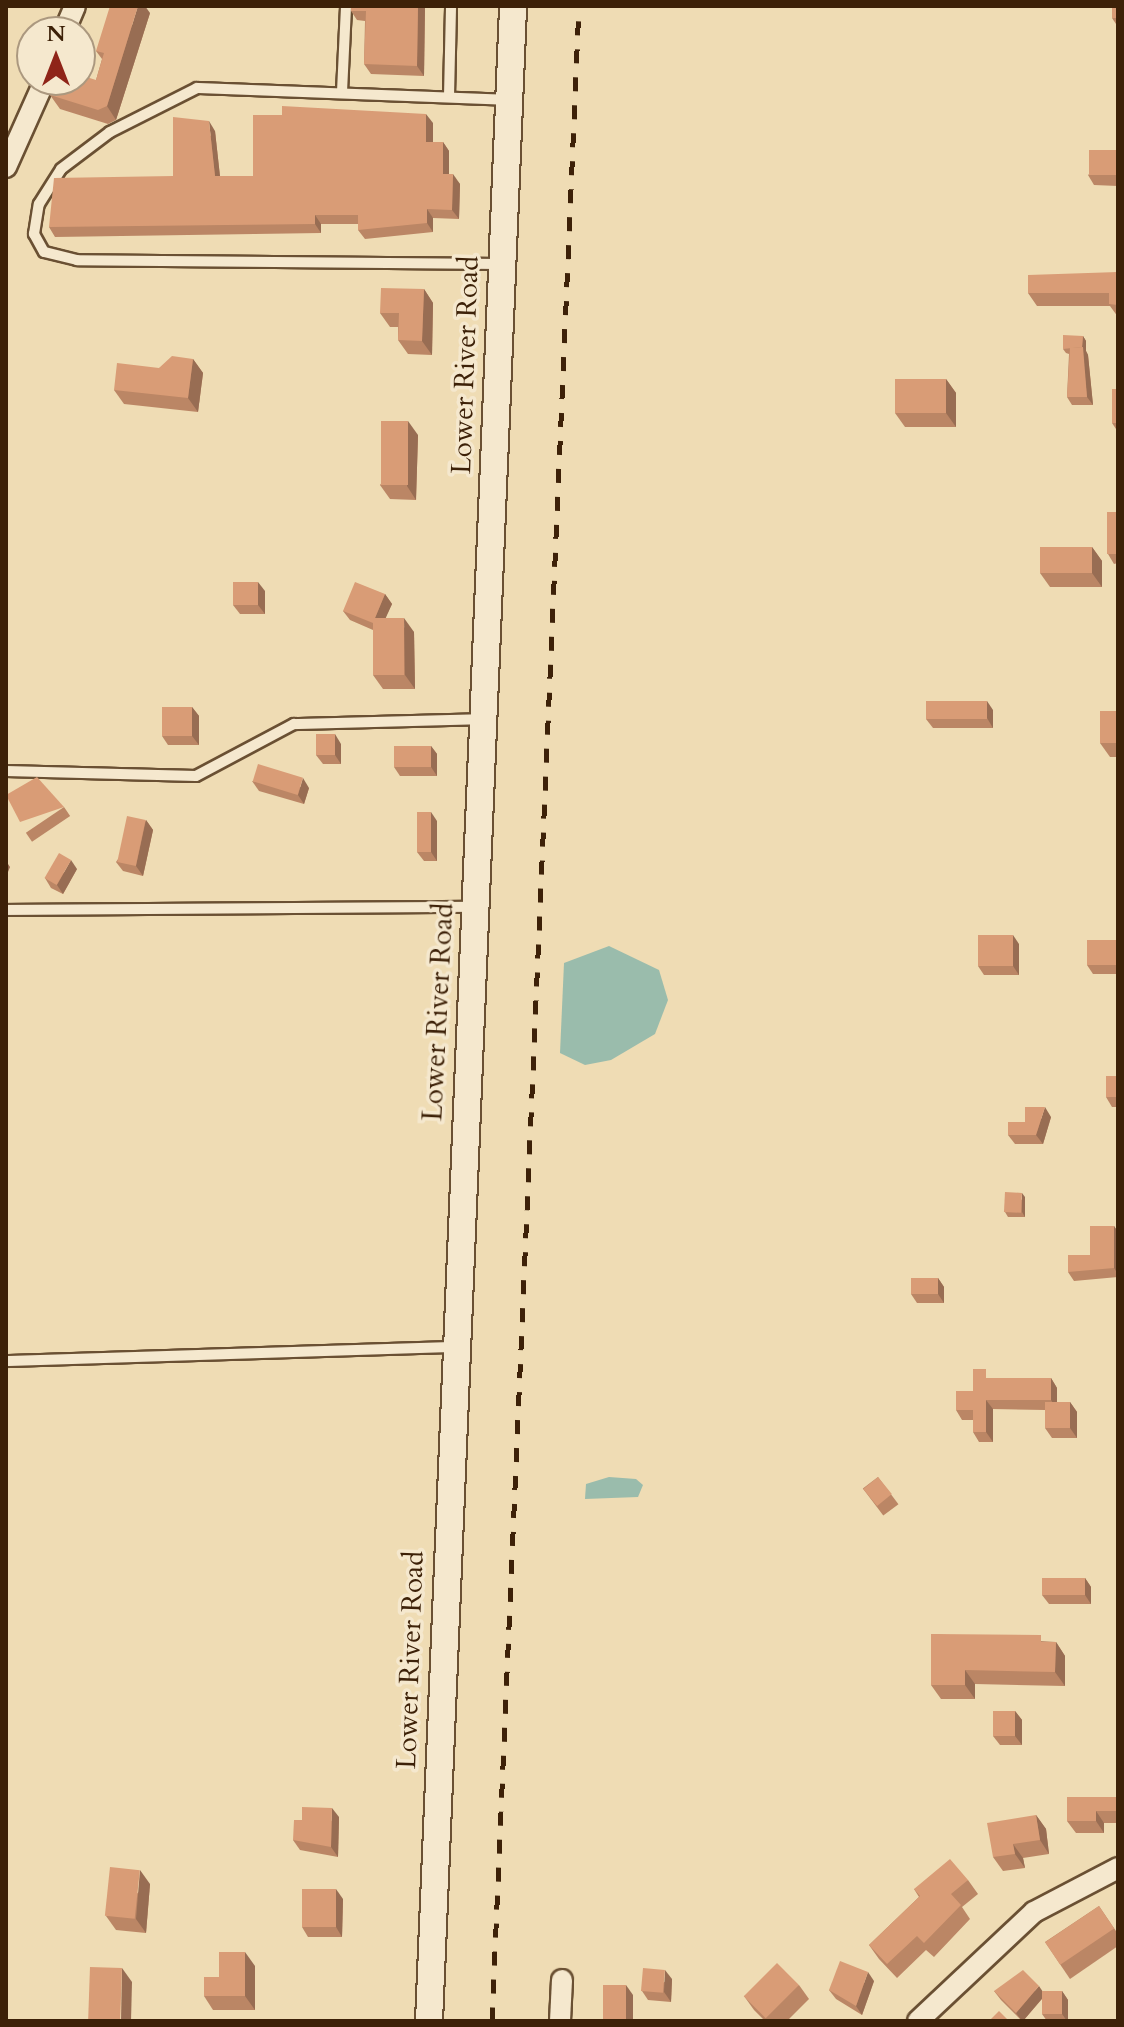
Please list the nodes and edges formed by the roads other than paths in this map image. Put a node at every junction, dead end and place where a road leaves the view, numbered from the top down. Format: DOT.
graph roads {
  1 [pos="346,6"];
  2 [pos="451,6"];
  3 [pos="513,6"];
  4 [pos="342,92"];
  5 [pos="38,96"];
  6 [pos="449,96"];
  7 [pos="509,100"];
  8 [pos="6,167"];
  9 [pos="500,264"];
  10 [pos="484,718"];
  11 [pos="6,771"];
  12 [pos="475,907"];
  13 [pos="6,910"];
  14 [pos="454,1347"];
  15 [pos="6,1361"];
  16 [pos="1118,1868"];
  17 [pos="562,1980"];
  18 [pos="429,2021"];
  19 [pos="560,2021"];
  20 [pos="918,2021"];
  1 -- 4 [label="lane"];
  2 -- 6 [label="lane"];
  3 -- 7 [label="street, Lower River Road"];
  4 -- 6 [label="lane"];
  4 -- 9 [label="lane"];
  5 -- 8 [label="street"];
  6 -- 7 [label="lane"];
  7 -- 9 [label="street, Lower River Road"];
  9 -- 10 [label="street, Lower River Road"];
  10 -- 11 [label="lane"];
  10 -- 12 [label="street, Lower River Road"];
  12 -- 13 [label="lane"];
  12 -- 14 [label="street, Lower River Road"];
  14 -- 15 [label="lane"];
  14 -- 18 [label="street, Lower River Road"];
  16 -- 20 [label="street"];
  17 -- 19 [label="street"];
}
